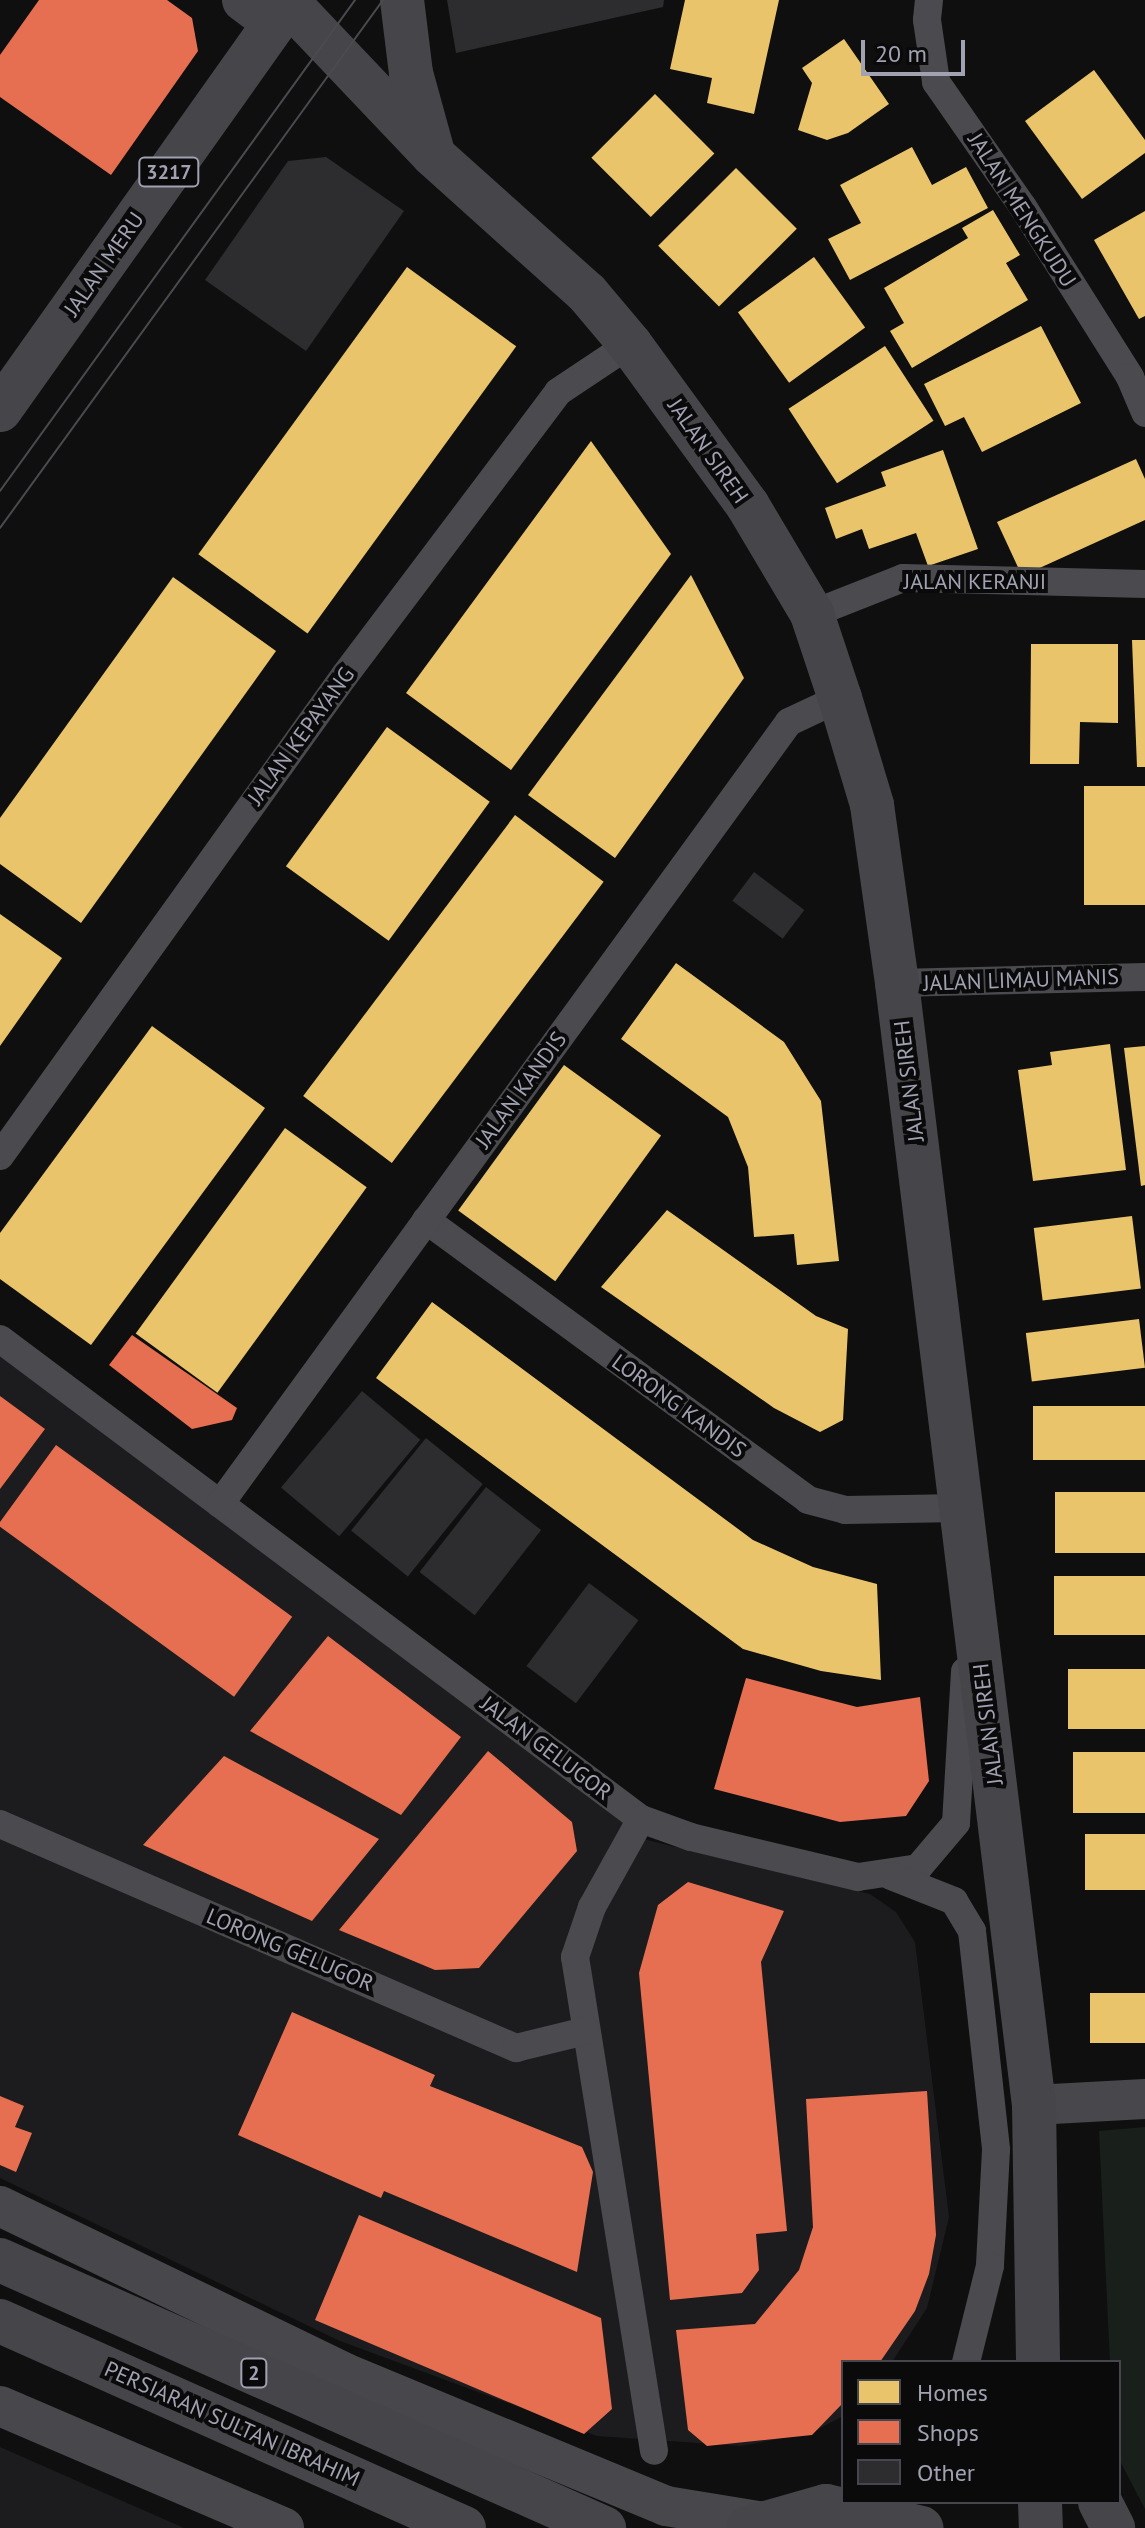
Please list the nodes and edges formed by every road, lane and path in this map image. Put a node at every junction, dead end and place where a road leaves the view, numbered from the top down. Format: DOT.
graph roads {
  1 [pos="402,0"];
  2 [pos="929,0"];
  3 [pos="277,5"];
  4 [pos="433,155"];
  5 [pos="630,344"];
  6 [pos="0,410"];
  7 [pos="1145,413"];
  8 [pos="1145,584"];
  9 [pos="812,614"];
  10 [pos="840,698"];
  11 [pos="1145,977"];
  12 [pos="897,983"];
  13 [pos="0,1156"];
  14 [pos="426,1220"];
  15 [pos="0,1339"];
  16 [pos="220,1504"];
  17 [pos="961,1508"];
  18 [pos="973,1606"];
  19 [pos="641,1819"];
  20 [pos="0,1824"];
  21 [pos="889,1875"];
  22 [pos="585,2031"];
  23 [pos="1145,2099"];
  24 [pos="1034,2105"];
  25 [pos="0,2206"];
  26 [pos="0,2260"];
  27 [pos="0,2321"];
  28 [pos="966,2360"];
  29 [pos="1038,2360"];
  30 [pos="1069,2360"];
  31 [pos="0,2406"];
  32 [pos="471,2424"];
  33 [pos="654,2451"];
  34 [pos="834,2503"];
  35 [pos="1040,2504"];
  36 [pos="1101,2504"];
  37 [pos="753,2525"];
  38 [pos="284,2528"];
  39 [pos="464,2528"];
  40 [pos="604,2528"];
  41 [pos="618,2528"];
  42 [pos="921,2528"];
  43 [pos="1041,2528"];
  44 [pos="1113,2528"];
  1 -- 4 [label="highway"];
  2 -- 7 [label="street, JALAN MENGKUDU"];
  3 -- 4 [label="highway, JALAN SIREH"];
  3 -- 6 [label="highway, JALAN MERU / 3217"];
  4 -- 5 [label="highway, JALAN SIREH"];
  5 -- 9 [label="highway, JALAN SIREH"];
  5 -- 13 [label="street, JALAN KEPAYANG"];
  8 -- 9 [label="street, JALAN KERANJI"];
  9 -- 10 [label="highway, JALAN SIREH"];
  10 -- 12 [label="highway, JALAN SIREH"];
  10 -- 14 [label="street, JALAN KANDIS"];
  11 -- 12 [label="street, JALAN LIMAU MANIS"];
  12 -- 17 [label="highway, JALAN SIREH"];
  14 -- 16 [label="street, JALAN KANDIS"];
  14 -- 17 [label="street, LORONG KANDIS"];
  15 -- 16 [label="street, JALAN GELUGOR"];
  16 -- 19 [label="street, JALAN GELUGOR"];
  17 -- 18 [label="highway, JALAN SIREH"];
  18 -- 21 [label="street, JALAN GELUGOR"];
  18 -- 24 [label="highway, JALAN SIREH"];
  19 -- 21 [label="street, JALAN GELUGOR"];
  19 -- 22 [label="street"];
  20 -- 22 [label="street, LORONG GELUGOR"];
  21 -- 28 [label="street"];
  22 -- 33 [label="street"];
  23 -- 24 [label="main road"];
  24 -- 29 [label="highway, JALAN SIREH"];
  24 -- 30 [label="highway"];
  25 -- 32 [label="main road"];
  26 -- 40 [label="highway, 2"];
  27 -- 39 [label="highway, PERSIARAN SULTAN IBRAHIM"];
  31 -- 38 [label="main road"];
  32 -- 37 [label="main road"];
  32 -- 41 [label="main road"];
  34 -- 37 [label="highway"];
  34 -- 42 [label="highway"];
  35 -- 43 [label="highway"];
  36 -- 44 [label="highway"];
}
